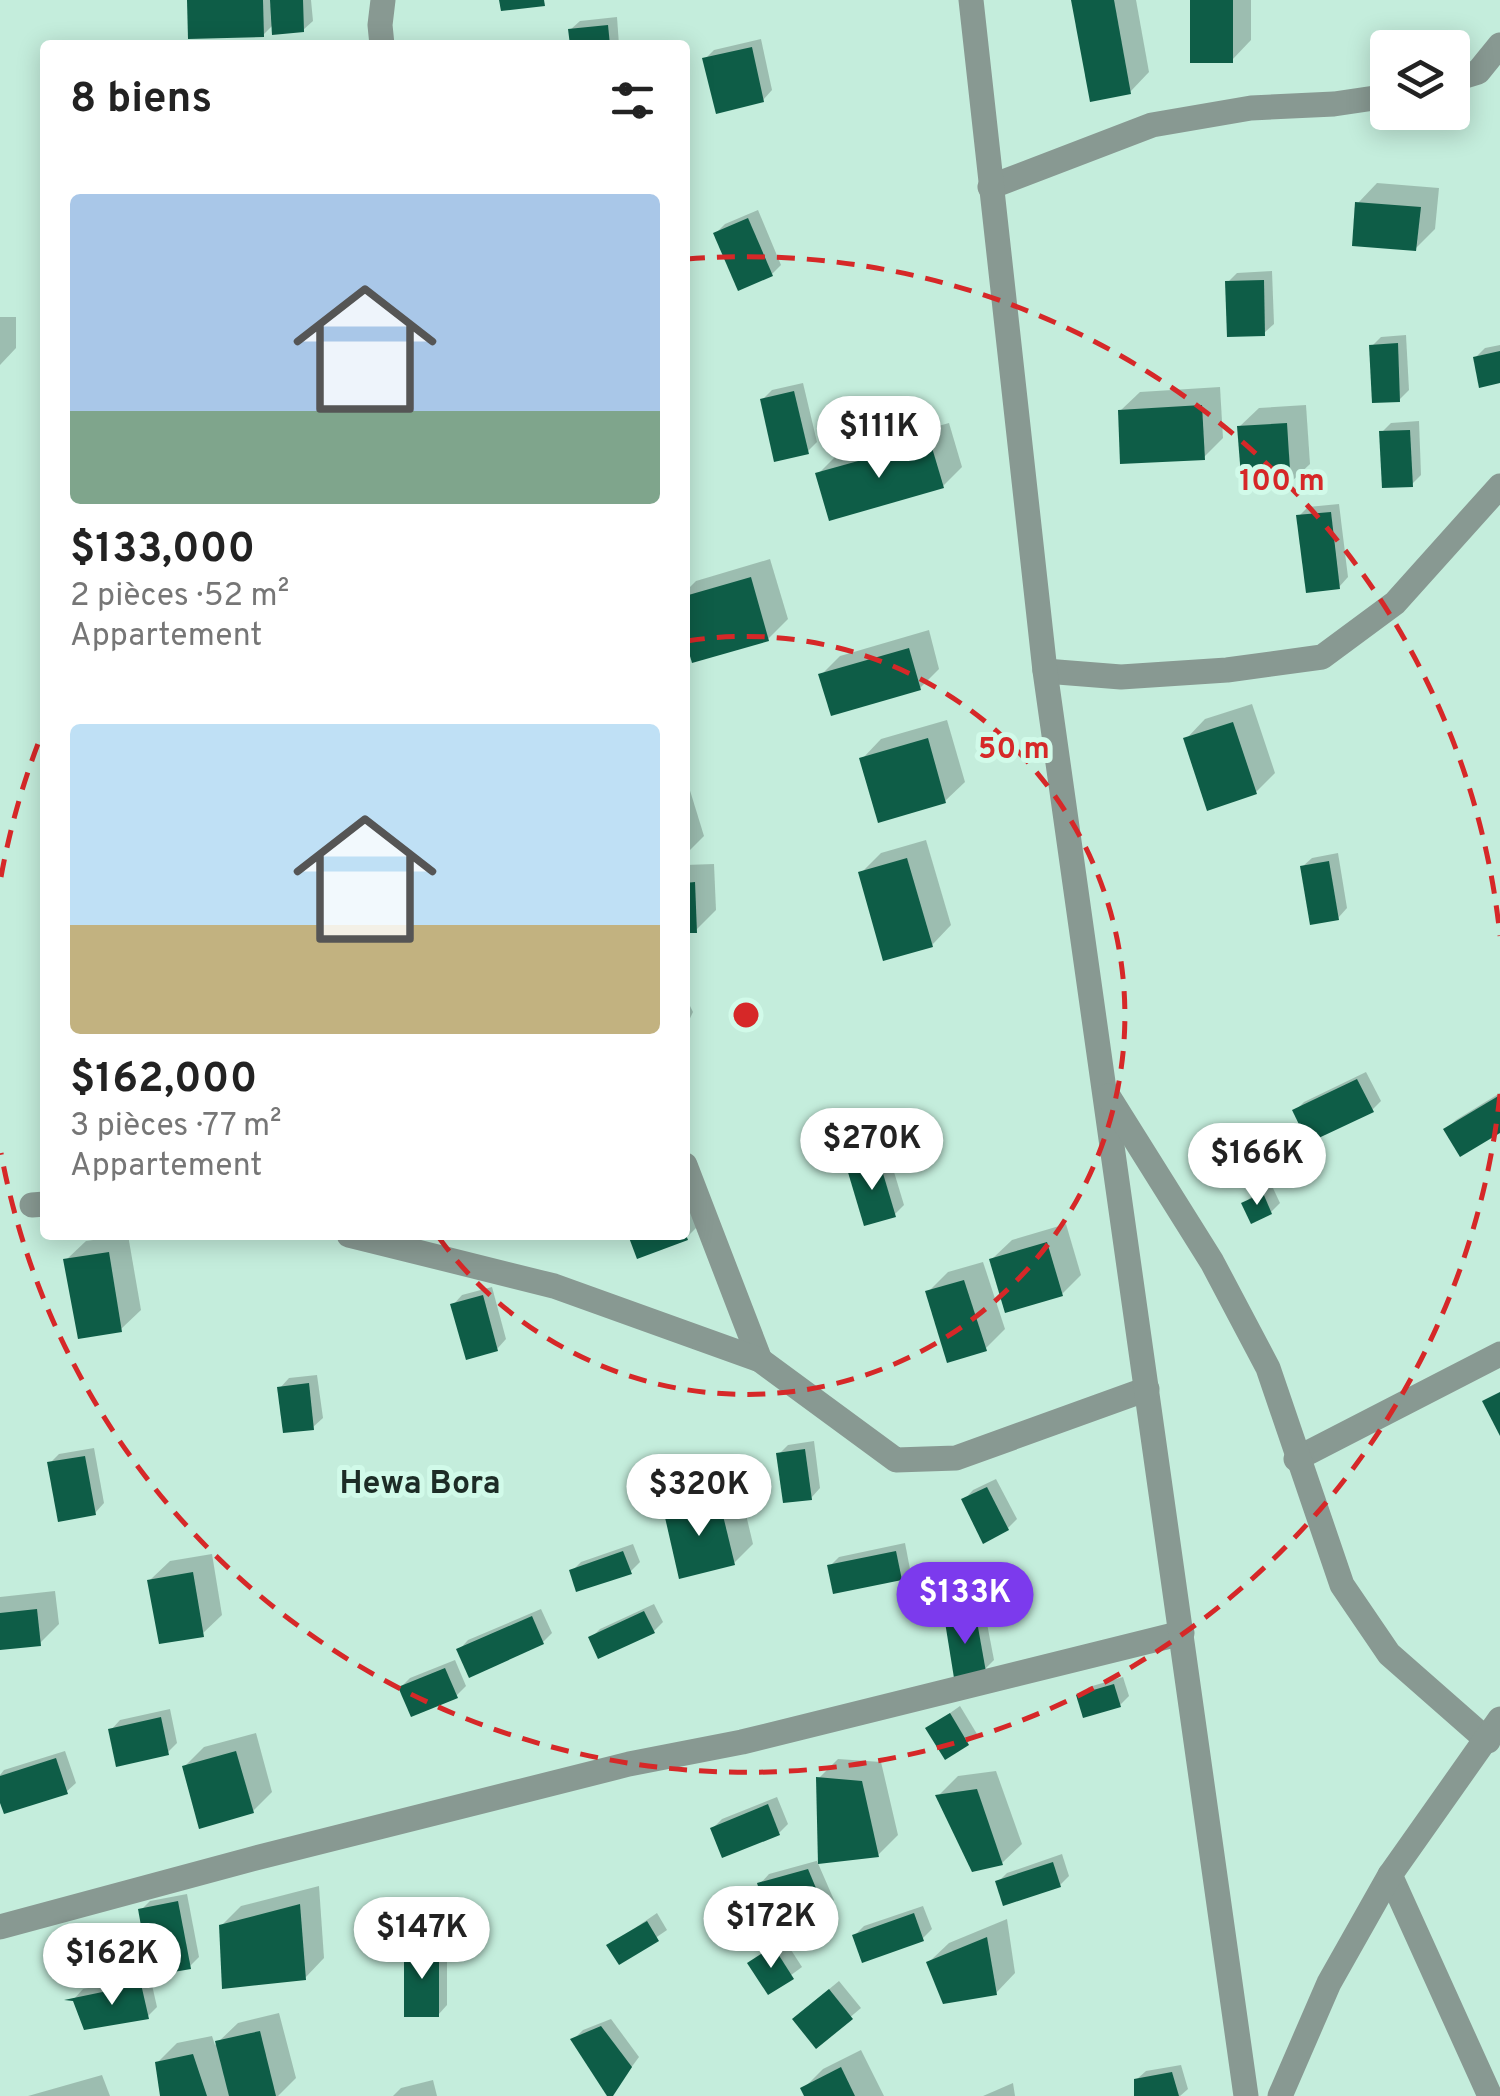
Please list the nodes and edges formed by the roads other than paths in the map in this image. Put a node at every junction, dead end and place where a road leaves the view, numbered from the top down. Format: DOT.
graph roads {
  1 [pos="383,0"];
  2 [pos="971,0"];
  3 [pos="382,40"];
  4 [pos="1500,45"];
  5 [pos="1470,74"];
  6 [pos="1370,99"];
  7 [pos="990,186"];
  8 [pos="1500,486"];
  9 [pos="1044,671"];
  10 [pos="1101,1084"];
  11 [pos="690,1179"];
  12 [pos="368,1240"];
  13 [pos="1500,1354"];
  14 [pos="760,1360"];
  15 [pos="1147,1389"];
  16 [pos="1296,1459"];
  17 [pos="1182,1633"];
  18 [pos="1496,1730"];
  19 [pos="1390,1876"];
  20 [pos="0,1927"];
  21 [pos="1246,2096"];
  22 [pos="1280,2096"];
  23 [pos="1490,2096"];
  1 -- 3 [label="street"];
  2 -- 7 [label="street"];
  4 -- 5 [label="street"];
  6 -- 7 [label="street"];
  7 -- 9 [label="street"];
  8 -- 9 [label="street"];
  9 -- 10 [label="street"];
  10 -- 15 [label="street"];
  10 -- 16 [label="street"];
  11 -- 14 [label="street"];
  12 -- 14 [label="street"];
  13 -- 16 [label="street"];
  14 -- 15 [label="street"];
  15 -- 17 [label="street"];
  16 -- 18 [label="street"];
  17 -- 20 [label="street"];
  17 -- 21 [label="street"];
  18 -- 19 [label="street"];
  19 -- 22 [label="street"];
  19 -- 23 [label="street"];
}
